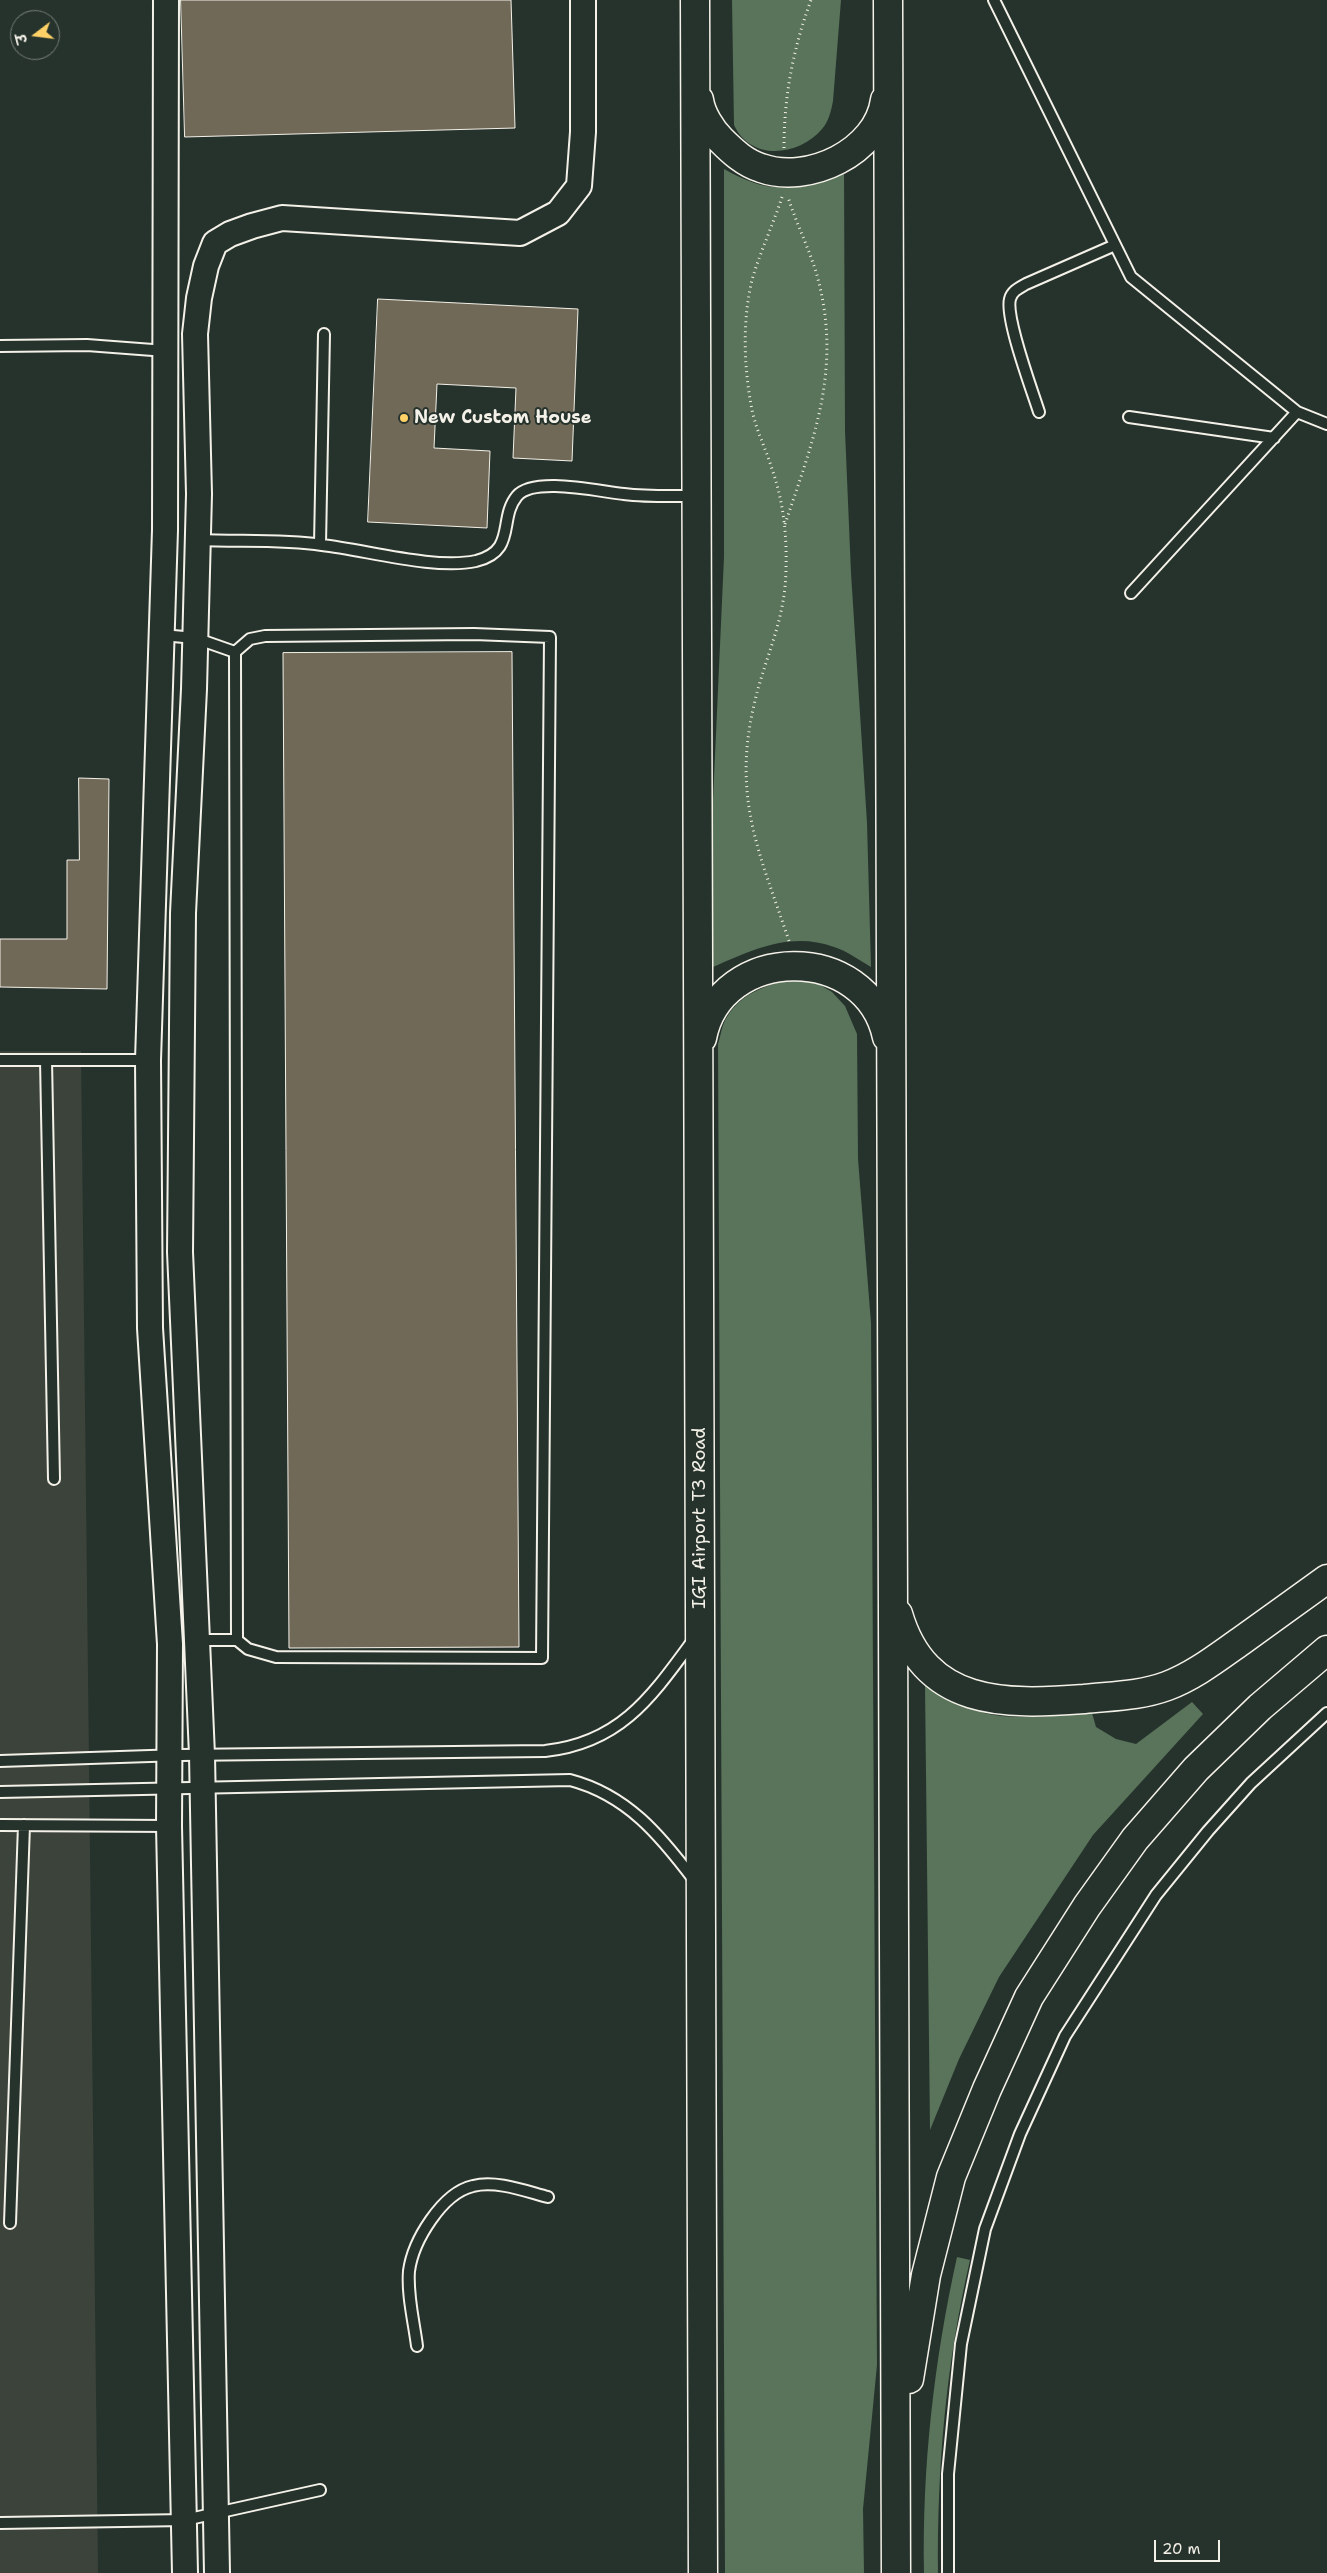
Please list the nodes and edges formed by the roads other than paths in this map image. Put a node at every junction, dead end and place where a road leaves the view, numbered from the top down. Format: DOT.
graph roads {
  1 [pos="166,0"];
  2 [pos="583,0"];
  3 [pos="695,0"];
  4 [pos="888,0"];
  5 [pos="994,0"];
  6 [pos="888,74"];
  7 [pos="695,75"];
  8 [pos="1115,245"];
  9 [pos="324,334"];
  10 [pos="0,346"];
  11 [pos="166,351"];
  12 [pos="1039,412"];
  13 [pos="1297,412"];
  14 [pos="1129,417"];
  15 [pos="1327,424"];
  16 [pos="1274,438"];
  17 [pos="697,496"];
  18 [pos="198,540"];
  19 [pos="320,544"];
  20 [pos="1131,594"];
  21 [pos="162,635"];
  22 [pos="195,638"];
  23 [pos="235,652"];
  24 [pos="891,1058"];
  25 [pos="0,1060"];
  26 [pos="46,1060"];
  27 [pos="148,1060"];
  28 [pos="698,1060"];
  29 [pos="54,1479"];
  30 [pos="1327,1579"];
  31 [pos="893,1596"];
  32 [pos="701,1630"];
  33 [pos="197,1640"];
  34 [pos="237,1640"];
  35 [pos="1327,1650"];
  36 [pos="1327,1712"];
  37 [pos="202,1755"];
  38 [pos="171,1756"];
  39 [pos="0,1761"];
  40 [pos="203,1788"];
  41 [pos="170,1789"];
  42 [pos="0,1792"];
  43 [pos="0,1825"];
  44 [pos="24,1825"];
  45 [pos="169,1826"];
  46 [pos="702,1890"];
  47 [pos="548,2196"];
  48 [pos="10,2223"];
  49 [pos="417,2346"];
  50 [pos="896,2461"];
  51 [pos="320,2490"];
  52 [pos="216,2513"];
  53 [pos="185,2520"];
  54 [pos="0,2523"];
  55 [pos="186,2573"];
  56 [pos="217,2573"];
  57 [pos="703,2573"];
  58 [pos="896,2573"];
  59 [pos="948,2573"];
  1 -- 11 [label="street"];
  2 -- 18 [label="street"];
  3 -- 7 [label="main road"];
  4 -- 6 [label="main road"];
  5 -- 8 [label="lane"];
  6 -- 7 [label="main road"];
  6 -- 24 [label="main road"];
  7 -- 17 [label="main road"];
  8 -- 12 [label="lane"];
  8 -- 13 [label="lane"];
  9 -- 19 [label="lane"];
  10 -- 11 [label="lane"];
  11 -- 21 [label="street"];
  13 -- 15 [label="lane"];
  13 -- 16 [label="lane"];
  14 -- 16 [label="lane"];
  16 -- 20 [label="lane"];
  17 -- 19 [label="lane"];
  17 -- 28 [label="main road"];
  18 -- 19 [label="lane"];
  18 -- 22 [label="street"];
  21 -- 22 [label="lane"];
  21 -- 27 [label="street"];
  22 -- 23 [label="lane"];
  22 -- 33 [label="street"];
  23 -- 34 [label="lane"];
  23 -- 34 [label="lane"];
  24 -- 28 [label="main road"];
  24 -- 31 [label="main road"];
  25 -- 26 [label="lane"];
  26 -- 27 [label="lane"];
  26 -- 29 [label="lane"];
  27 -- 38 [label="street"];
  28 -- 32 [label="main road, IGI Airport T3 Road"];
  30 -- 31 [label="main road"];
  31 -- 50 [label="main road"];
  32 -- 37 [label="lane"];
  32 -- 46 [label="main road, IGI Airport T3 Road"];
  33 -- 34 [label="lane"];
  33 -- 37 [label="street"];
  35 -- 50 [label="main road"];
  36 -- 59 [label="lane"];
  37 -- 38 [label="lane"];
  37 -- 40 [label="street"];
  38 -- 39 [label="lane"];
  38 -- 41 [label="street"];
  40 -- 41 [label="lane"];
  40 -- 46 [label="lane"];
  40 -- 52 [label="street"];
  41 -- 42 [label="lane"];
  41 -- 45 [label="street"];
  43 -- 44 [label="lane"];
  44 -- 45 [label="lane"];
  44 -- 48 [label="lane"];
  45 -- 53 [label="street"];
  46 -- 57 [label="main road, IGI Airport T3 Road"];
  47 -- 49 [label="lane"];
  50 -- 58 [label="main road"];
  51 -- 52 [label="lane"];
  52 -- 53 [label="lane"];
  52 -- 56 [label="street"];
  53 -- 54 [label="lane"];
  53 -- 55 [label="street"];
}
